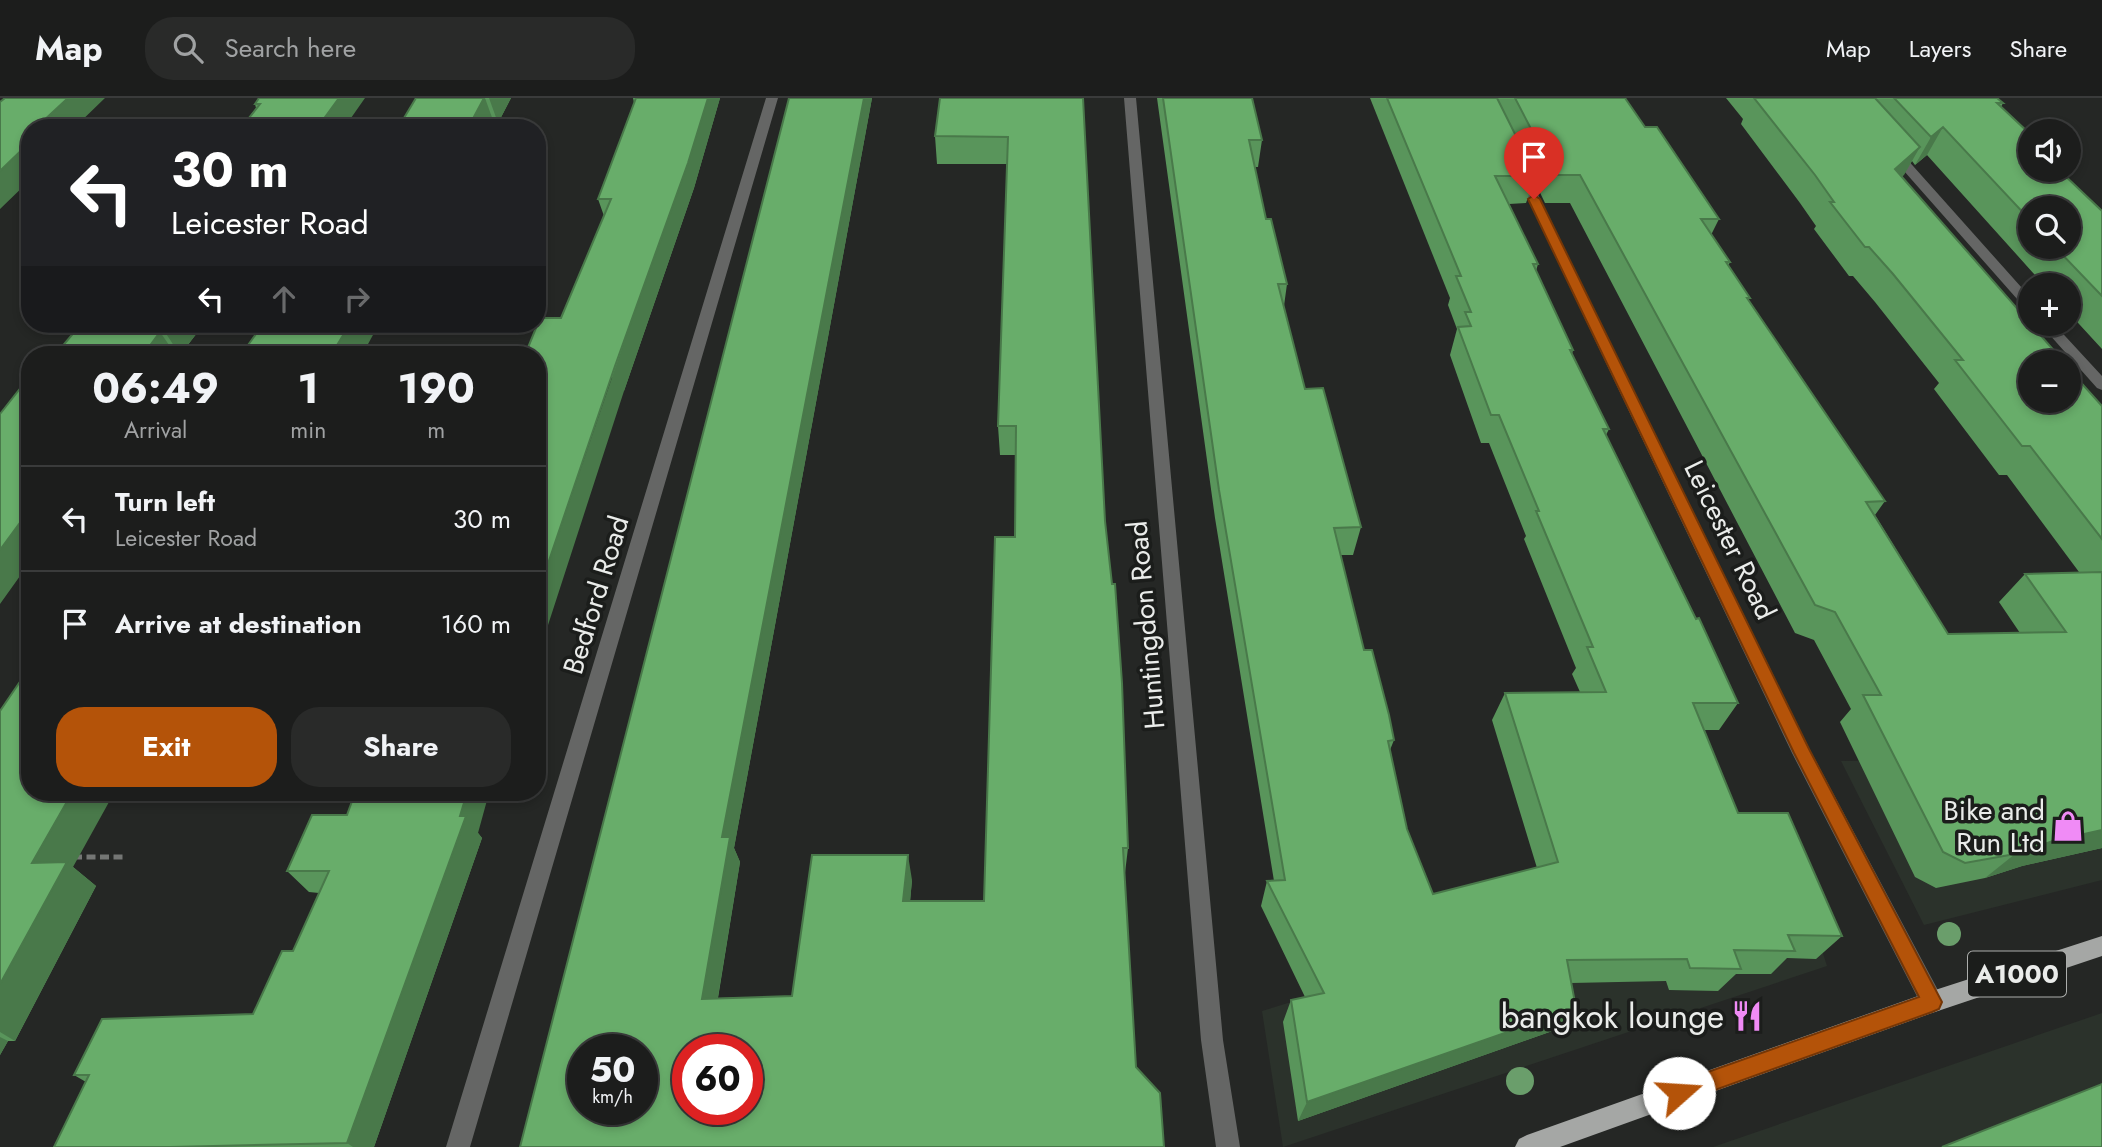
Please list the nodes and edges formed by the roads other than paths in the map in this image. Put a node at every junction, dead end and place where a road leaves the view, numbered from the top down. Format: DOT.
graph roads {
  1 [pos="772,98"];
  2 [pos="1130,98"];
  3 [pos="1882,139"];
  4 [pos="1516,161"];
  5 [pos="2018,292"];
  6 [pos="2058,336"];
  7 [pos="2102,385"];
  8 [pos="2102,946"];
  9 [pos="1932,1002"];
  10 [pos="458,1147"];
  11 [pos="1228,1147"];
  12 [pos="1527,1147"];
  1 -- 10 [label="street, Bedford Road"];
  2 -- 11 [label="street, Huntingdon Road"];
  3 -- 5 [label="street"];
  4 -- 9 [label="street, Leicester Road"];
  6 -- 7 [label="street"];
  8 -- 9 [label="main road, A1000"];
  9 -- 12 [label="main road, A1000"];
}
